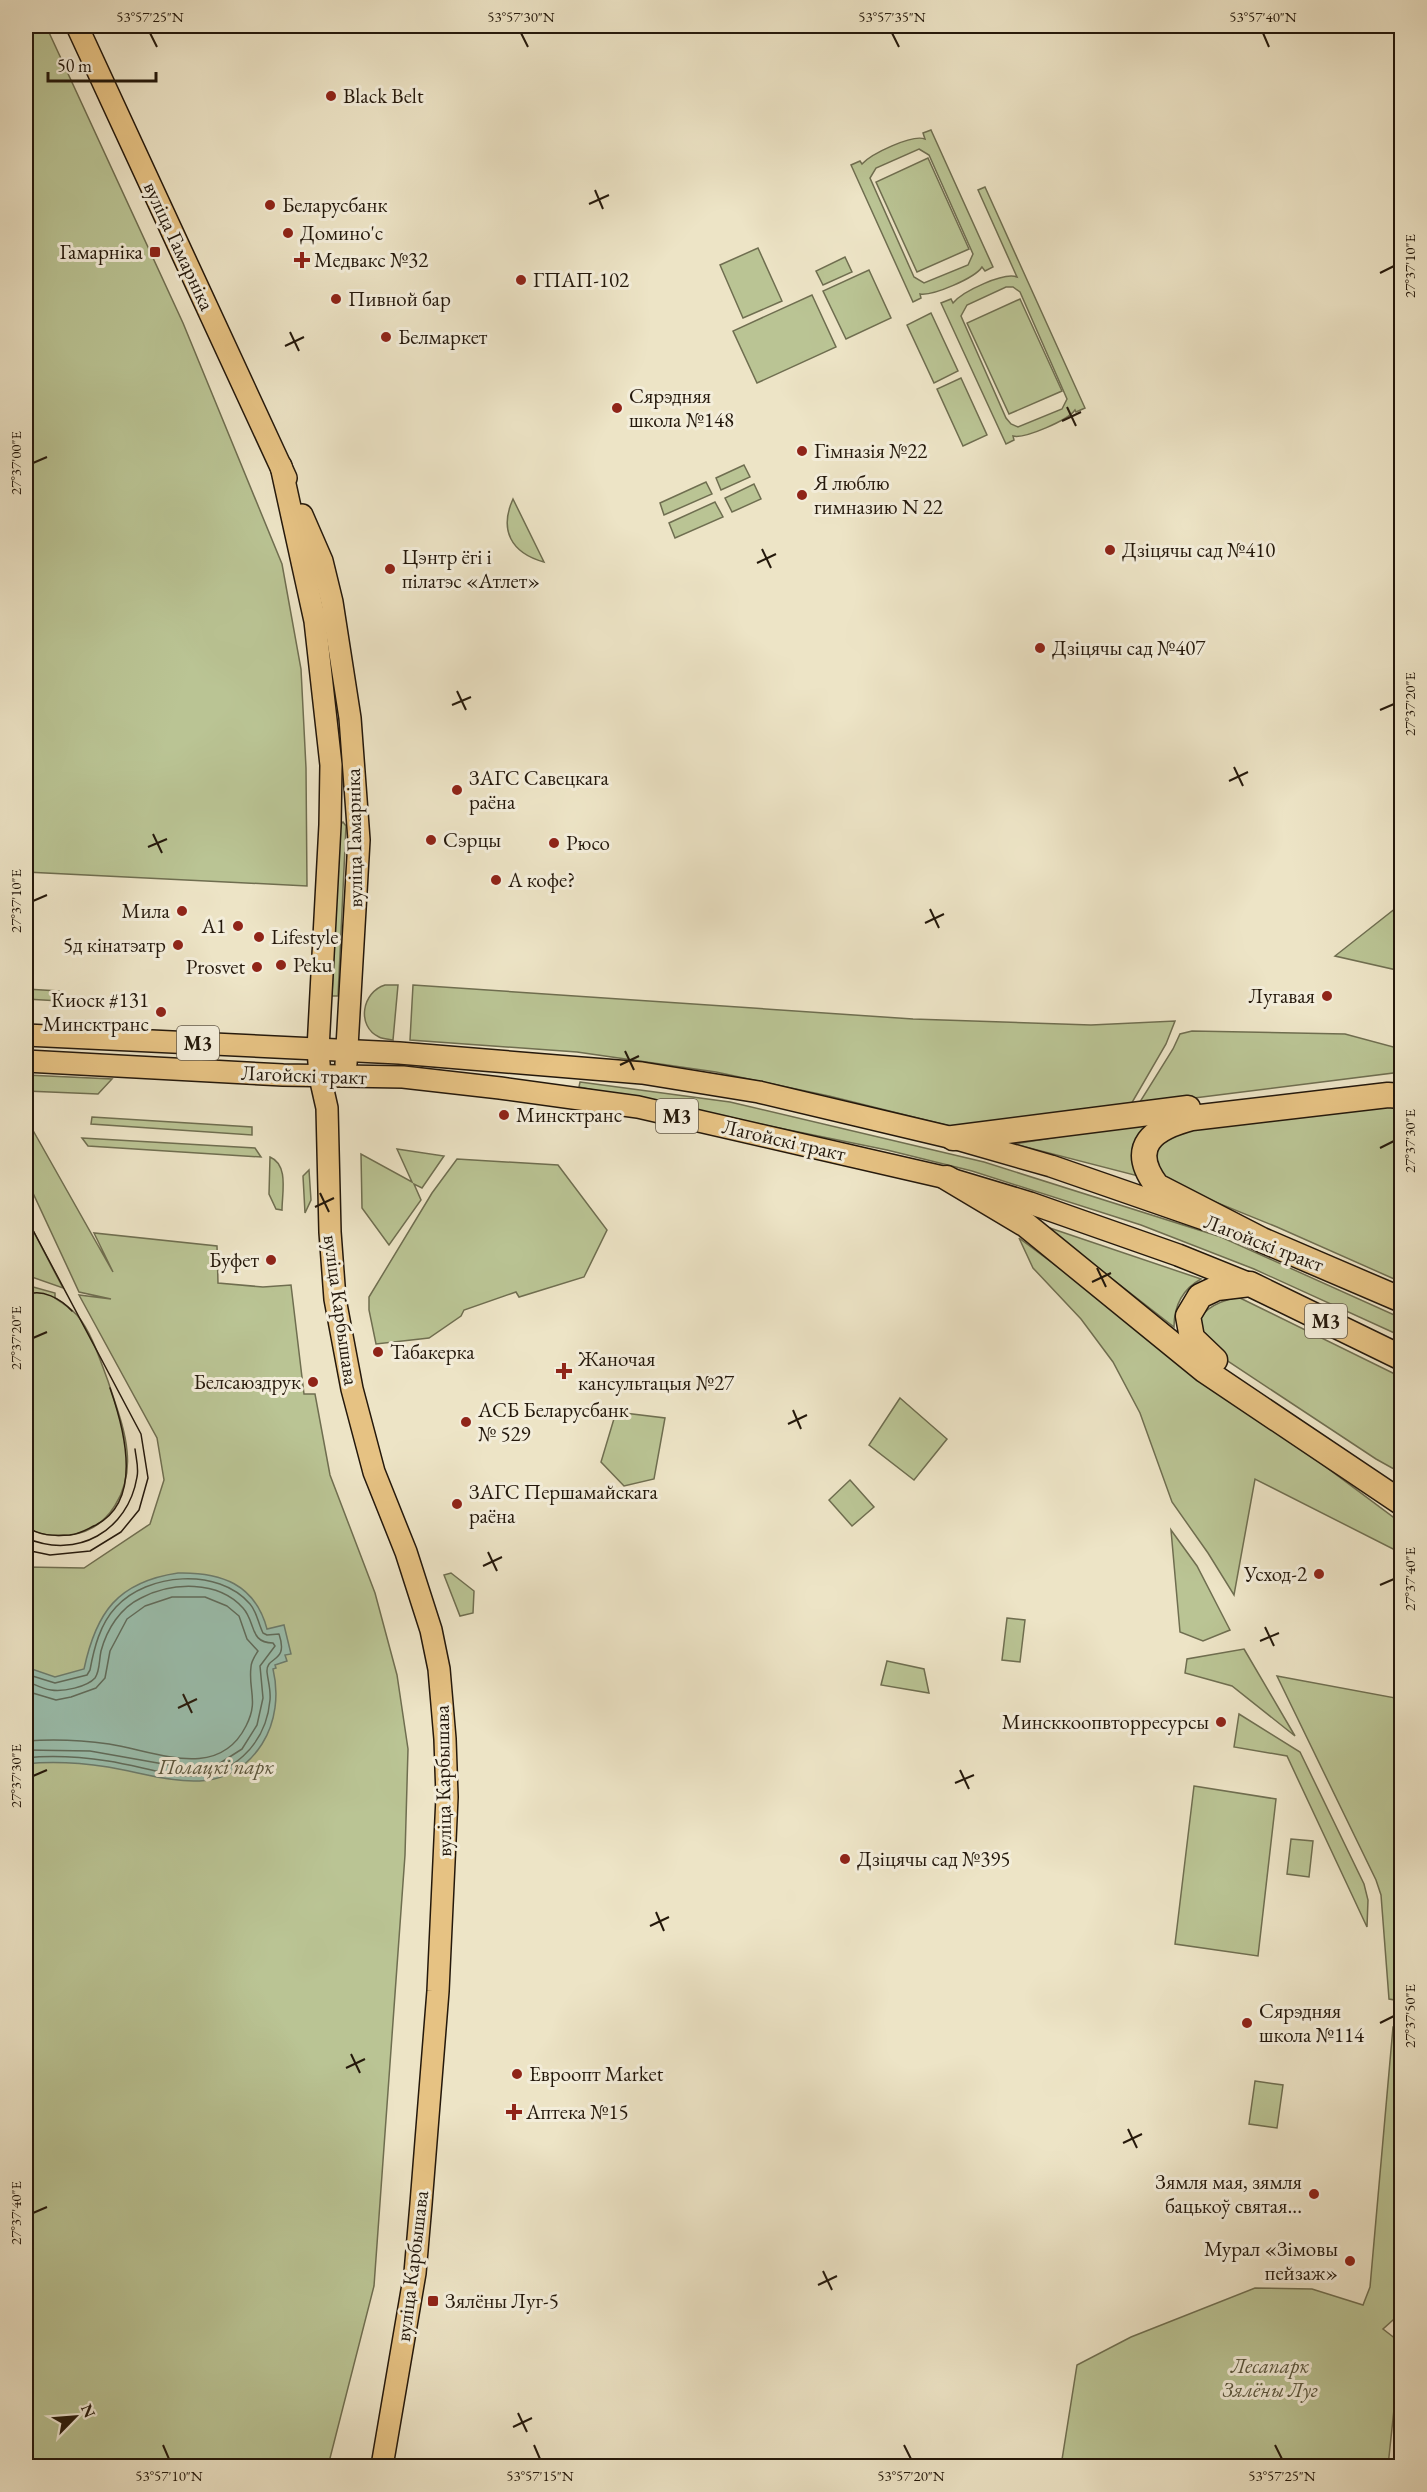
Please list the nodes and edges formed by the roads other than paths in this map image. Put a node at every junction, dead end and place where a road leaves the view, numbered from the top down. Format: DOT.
graph roads {
  1 [pos="77,26"];
  2 [pos="281,466"];
  3 [pos="358,823"];
  4 [pos="330,825"];
  5 [pos="26,1035"];
  6 [pos="318,1049"];
  7 [pos="347,1050"];
  8 [pos="26,1061"];
  9 [pos="345,1076"];
  10 [pos="320,1077"];
  11 [pos="1401,1081"];
  12 [pos="1401,1096"];
  13 [pos="327,1108"];
  14 [pos="953,1138"];
  15 [pos="947,1178"];
  16 [pos="1262,1240"];
  17 [pos="1250,1284"];
  18 [pos="1401,1300"];
  19 [pos="1401,1358"];
  20 [pos="1401,1484"];
  21 [pos="1401,1503"];
  22 [pos="382,2466"];
  1 -- 2 [label="main road, вуліца Гамарніка"];
  2 -- 3 [label="main road, вуліца Гамарніка"];
  2 -- 4 [label="main road, вуліца Гамарніка"];
  3 -- 4 [label="main road"];
  3 -- 7 [label="main road, вуліца Гамарніка"];
  4 -- 6 [label="main road, вуліца Гамарніка"];
  5 -- 6 [label="main road, Лагойскі тракт / М3"];
  6 -- 7 [label="main road, Лагойскі тракт / М3"];
  6 -- 10 [label="main road, вуліца Гамарніка"];
  7 -- 9 [label="main road, вуліца Гамарніка"];
  7 -- 14 [label="main road, Лагойскі тракт / М3"];
  8 -- 10 [label="main road, Лагойскі тракт / М3"];
  9 -- 10 [label="main road, Лагойскі тракт / М3"];
  9 -- 13 [label="main road, вуліца Гамарніка"];
  9 -- 15 [label="main road, Лагойскі тракт / М3"];
  10 -- 13 [label="main road, вуліца Гамарніка"];
  11 -- 14 [label="highway"];
  12 -- 16 [label="highway"];
  13 -- 22 [label="main road, вуліца Карбышава"];
  14 -- 16 [label="main road, Лагойскі тракт / М3"];
  15 -- 17 [label="main road, Лагойскі тракт / М3"];
  15 -- 21 [label="highway"];
  16 -- 18 [label="highway, Лагойскі тракт / М3"];
  17 -- 19 [label="highway, Лагойскі тракт / М3"];
  17 -- 20 [label="highway"];
}
